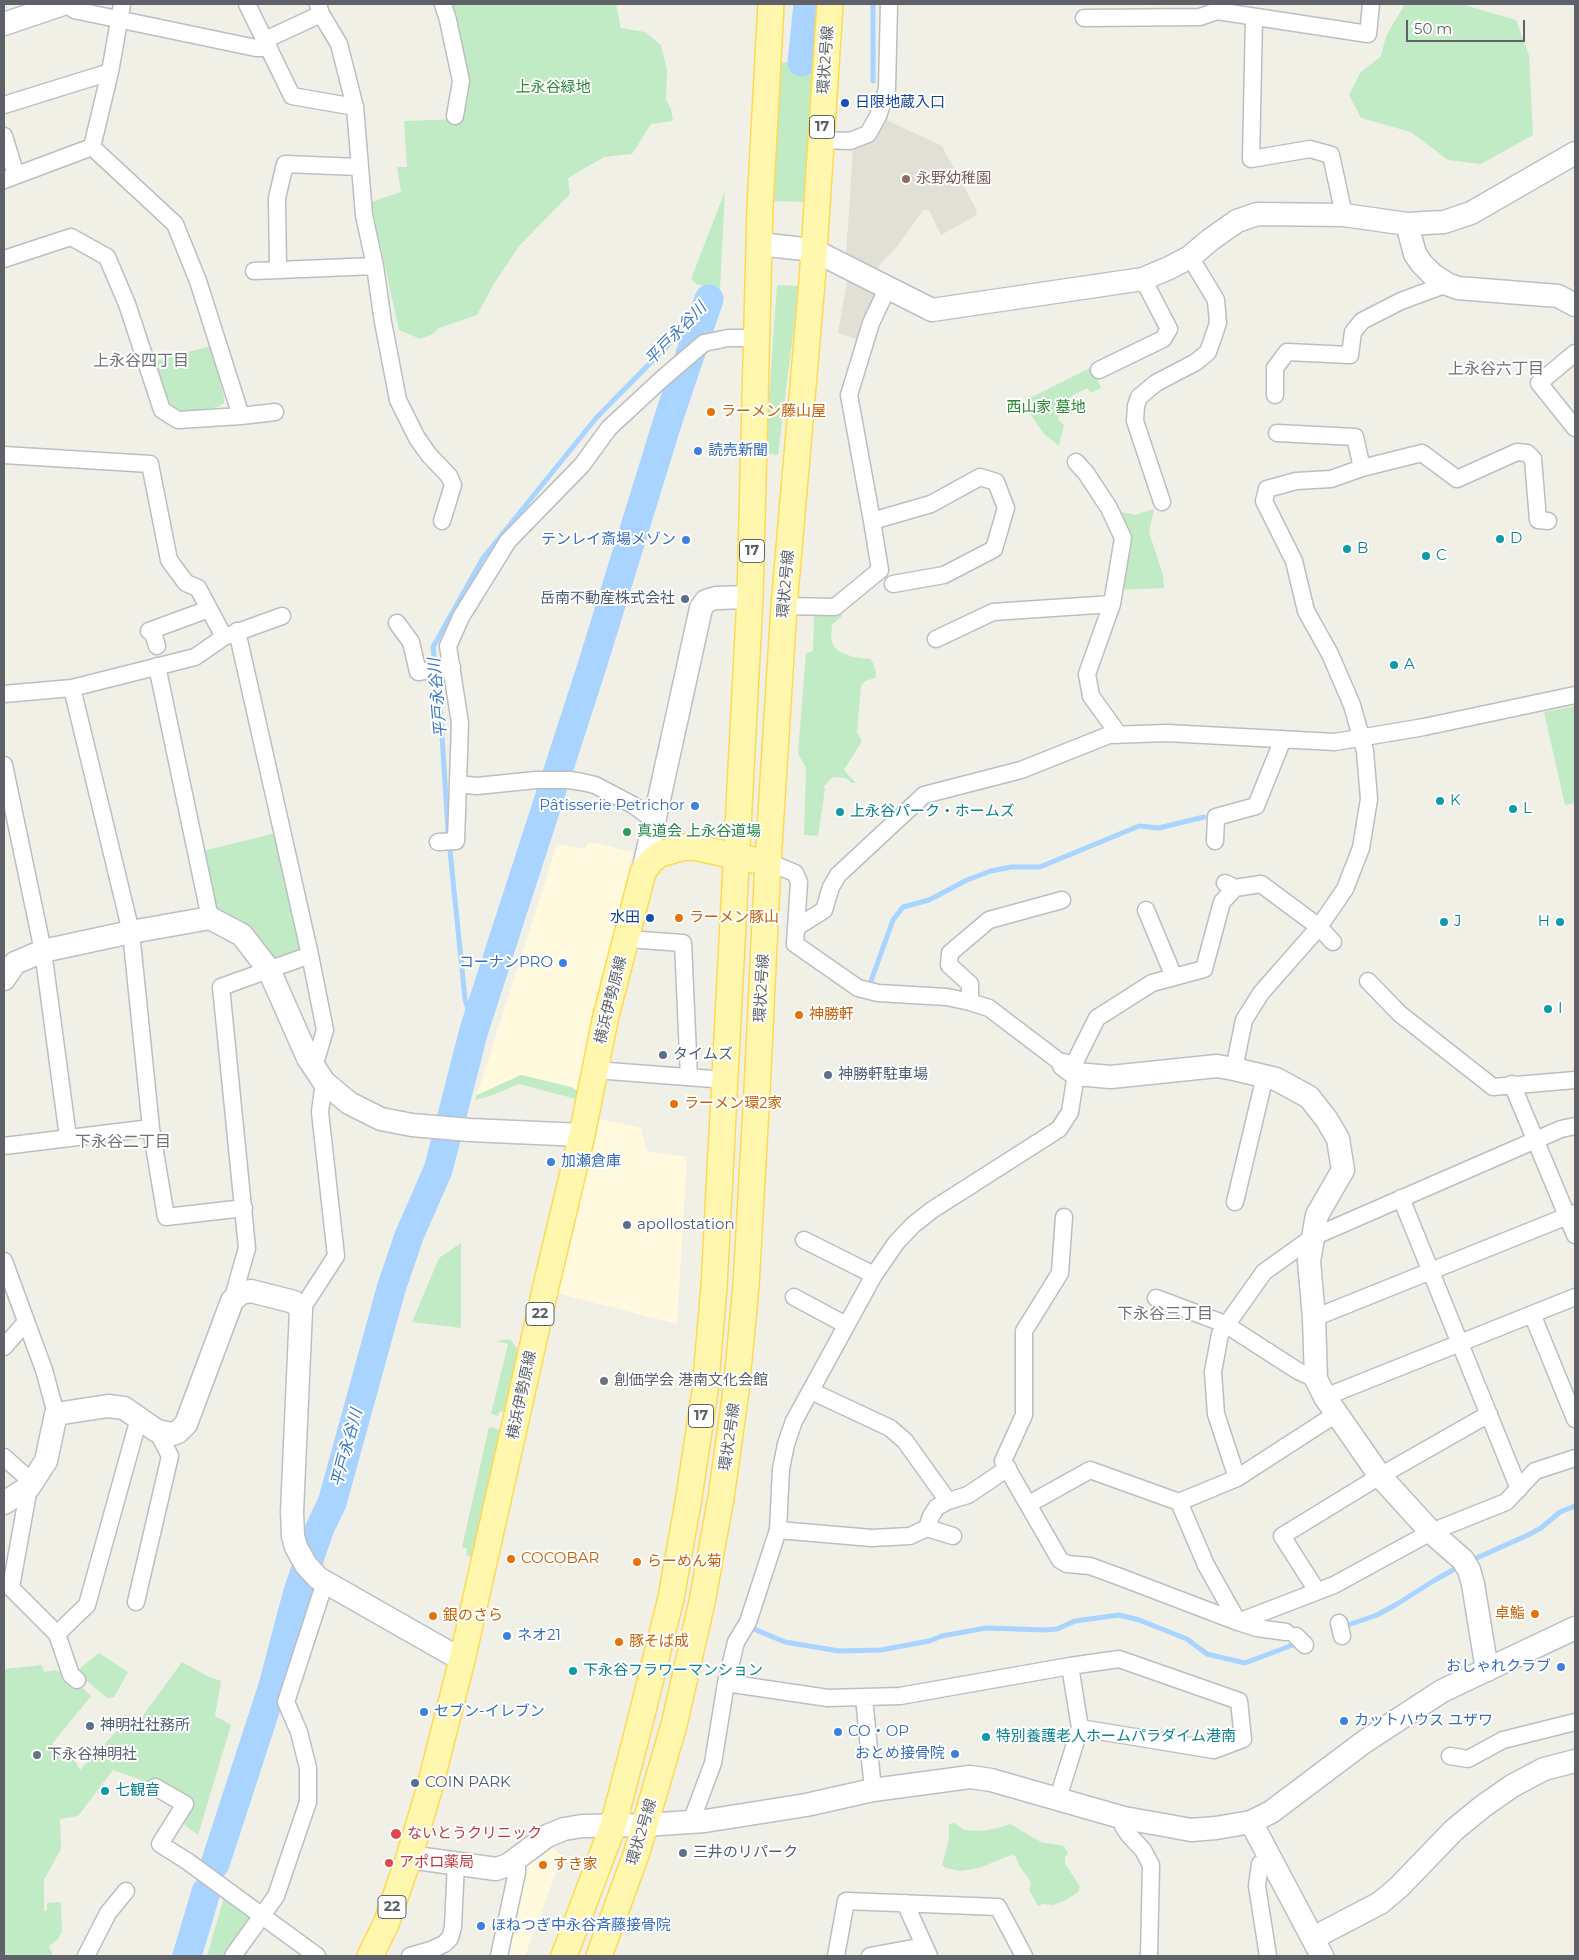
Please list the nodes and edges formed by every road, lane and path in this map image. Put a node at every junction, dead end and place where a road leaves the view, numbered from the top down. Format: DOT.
graph roads {
  1 [pos="247,4"];
  2 [pos="443,4"];
  3 [pos="771,4"];
  4 [pos="830,4"];
  5 [pos="889,4"];
  6 [pos="1371,4"];
  7 [pos="60,5"];
  8 [pos="1217,7"];
  9 [pos="319,9"];
  10 [pos="121,11"];
  11 [pos="1084,18"];
  12 [pos="1254,18"];
  13 [pos="4,24"];
  14 [pos="267,44"];
  15 [pos="110,72"];
  16 [pos="4,105"];
  17 [pos="355,107"];
  18 [pos="455,116"];
  19 [pos="4,136"];
  20 [pos="821,140"];
  21 [pos="92,147"];
  22 [pos="1575,153"];
  23 [pos="359,166"];
  24 [pos="10,178"];
  25 [pos="1344,215"];
  26 [pos="1407,224"];
  27 [pos="760,244"];
  28 [pos="814,250"];
  29 [pos="1190,257"];
  30 [pos="4,259"];
  31 [pos="375,266"];
  32 [pos="278,269"];
  33 [pos="254,271"];
  34 [pos="1143,278"];
  35 [pos="1448,284"];
  36 [pos="888,287"];
  37 [pos="1575,305"];
  38 [pos="757,338"];
  39 [pos="1575,353"];
  40 [pos="1099,370"];
  41 [pos="1275,395"];
  42 [pos="276,412"];
  43 [pos="241,416"];
  44 [pos="1575,428"];
  45 [pos="1277,433"];
  46 [pos="4,455"];
  47 [pos="1076,462"];
  48 [pos="1362,468"];
  49 [pos="1162,502"];
  50 [pos="872,520"];
  51 [pos="442,521"];
  52 [pos="1548,521"];
  53 [pos="893,584"];
  54 [pos="750,597"];
  55 [pos="1112,604"];
  56 [pos="784,606"];
  57 [pos="209,609"];
  58 [pos="282,616"];
  59 [pos="397,623"];
  60 [pos="230,634"];
  61 [pos="936,639"];
  62 [pos="160,659"];
  63 [pos="448,668"];
  64 [pos="72,688"];
  65 [pos="4,694"];
  66 [pos="1575,695"];
  67 [pos="1118,735"];
  68 [pos="1361,737"];
  69 [pos="1283,739"];
  70 [pos="4,770"];
  71 [pos="458,784"];
  72 [pos="654,820"];
  73 [pos="1215,840"];
  74 [pos="438,842"];
  75 [pos="737,858"];
  76 [pos="768,862"];
  77 [pos="643,872"];
  78 [pos="1062,900"];
  79 [pos="1146,910"];
  80 [pos="210,918"];
  81 [pos="797,927"];
  82 [pos="1319,927"];
  83 [pos="131,932"];
  84 [pos="626,938"];
  85 [pos="1333,942"];
  86 [pos="43,951"];
  87 [pos="310,955"];
  88 [pos="270,970"];
  89 [pos="1174,977"];
  90 [pos="4,979"];
  91 [pos="1368,981"];
  92 [pos="970,1002"];
  93 [pos="1234,1069"];
  94 [pos="595,1070"];
  95 [pos="1070,1070"];
  96 [pos="319,1075"];
  97 [pos="1265,1076"];
  98 [pos="690,1077"];
  99 [pos="726,1080"];
  100 [pos="1575,1080"];
  101 [pos="1512,1084"];
  102 [pos="1575,1126"];
  103 [pos="151,1128"];
  104 [pos="582,1135"];
  105 [pos="68,1137"];
  106 [pos="1535,1140"];
  107 [pos="4,1146"];
  108 [pos="1401,1198"];
  109 [pos="1235,1202"];
  110 [pos="244,1208"];
  111 [pos="1571,1215"];
  112 [pos="1064,1217"];
  113 [pos="1575,1234"];
  114 [pos="1314,1237"];
  115 [pos="804,1240"];
  116 [pos="4,1261"];
  117 [pos="1431,1271"];
  118 [pos="874,1275"];
  119 [pos="10,1292"];
  120 [pos="794,1297"];
  121 [pos="1575,1297"];
  122 [pos="1156,1298"];
  123 [pos="232,1301"];
  124 [pos="301,1310"];
  125 [pos="1532,1314"];
  126 [pos="1314,1318"];
  127 [pos="26,1322"];
  128 [pos="1226,1324"];
  129 [pos="846,1325"];
  130 [pos="1460,1343"];
  131 [pos="4,1348"];
  132 [pos="811,1391"];
  133 [pos="1326,1397"];
  134 [pos="56,1414"];
  135 [pos="1489,1414"];
  136 [pos="139,1418"];
  137 [pos="1575,1419"];
  138 [pos="157,1431"];
  139 [pos="4,1457"];
  140 [pos="1575,1458"];
  141 [pos="1008,1468"];
  142 [pos="1380,1476"];
  143 [pos="1237,1478"];
  144 [pos="31,1484"];
  145 [pos="1519,1488"];
  146 [pos="948,1501"];
  147 [pos="1179,1502"];
  148 [pos="4,1503"];
  149 [pos="1029,1504"];
  150 [pos="927,1528"];
  151 [pos="778,1530"];
  152 [pos="1431,1532"];
  153 [pos="953,1536"];
  154 [pos="322,1580"];
  155 [pos="7,1584"];
  156 [pos="1317,1591"];
  157 [pos="136,1602"];
  158 [pos="1238,1622"];
  159 [pos="1575,1628"];
  160 [pos="56,1634"];
  161 [pos="1296,1638"];
  162 [pos="462,1660"];
  163 [pos="1070,1666"];
  164 [pos="1486,1670"];
  165 [pos="77,1680"];
  166 [pos="726,1683"];
  167 [pos="864,1698"];
  168 [pos="1575,1722"];
  169 [pos="1080,1728"];
  170 [pos="1450,1756"];
  171 [pos="1575,1761"];
  172 [pos="155,1787"];
  173 [pos="873,1790"];
  174 [pos="1058,1798"];
  175 [pos="1124,1818"];
  176 [pos="691,1822"];
  177 [pos="1250,1822"];
  178 [pos="645,1825"];
  179 [pos="613,1826"];
  180 [pos="409,1857"];
  181 [pos="517,1857"];
  182 [pos="1269,1859"];
  183 [pos="456,1863"];
  184 [pos="126,1890"];
  185 [pos="905,1903"];
  186 [pos="262,1915"];
  187 [pos="1318,1947"];
  188 [pos="927,1951"];
  189 [pos="1153,1954"];
  190 [pos="86,1956"];
  191 [pos="233,1956"];
  192 [pos="317,1956"];
  193 [pos="370,1956"];
  194 [pos="410,1956"];
  195 [pos="498,1956"];
  196 [pos="564,1956"];
  197 [pos="599,1956"];
  198 [pos="836,1956"];
  199 [pos="870,1956"];
  200 [pos="1024,1956"];
  201 [pos="1268,1956"];
  1 -- 14 [label="street"];
  2 -- 18 [label="street"];
  3 -- 27 [label="main road, 環状2号線 / 17"];
  4 -- 20 [label="main road, 環状2号線 / 17"];
  5 -- 20 [label="street"];
  6 -- 12 [label="street"];
  7 -- 10 [label="street"];
  7 -- 13 [label="street"];
  8 -- 11 [label="street"];
  8 -- 12 [label="street"];
  9 -- 14 [label="street"];
  9 -- 17 [label="street"];
  10 -- 14 [label="street"];
  10 -- 15 [label="street"];
  12 -- 25 [label="street"];
  14 -- 17 [label="street"];
  15 -- 16 [label="street"];
  15 -- 21 [label="street"];
  17 -- 23 [label="street"];
  19 -- 24 [label="street"];
  20 -- 28 [label="main road, 環状2号線 / 17"];
  21 -- 24 [label="street"];
  21 -- 43 [label="street"];
  22 -- 26 [label="street"];
  23 -- 31 [label="street"];
  23 -- 32 [label="street"];
  25 -- 26 [label="street"];
  25 -- 29 [label="street"];
  26 -- 35 [label="street"];
  27 -- 28 [label="street"];
  27 -- 38 [label="main road, 環状2号線 / 17"];
  28 -- 36 [label="street"];
  28 -- 56 [label="main road, 環状2号線 / 17"];
  29 -- 34 [label="street"];
  29 -- 49 [label="street"];
  30 -- 43 [label="street"];
  31 -- 32 [label="street"];
  31 -- 51 [label="street"];
  32 -- 33 [label="street"];
  34 -- 36 [label="street"];
  34 -- 40 [label="street"];
  35 -- 37 [label="street"];
  35 -- 41 [label="street"];
  36 -- 50 [label="street"];
  38 -- 54 [label="main road, 環状2号線 / 17"];
  38 -- 63 [label="street"];
  39 -- 44 [label="street"];
  42 -- 43 [label="street"];
  45 -- 48 [label="street"];
  46 -- 57 [label="street"];
  47 -- 55 [label="street"];
  48 -- 52 [label="street"];
  48 -- 68 [label="street"];
  50 -- 53 [label="street"];
  50 -- 56 [label="street"];
  54 -- 72 [label="street"];
  54 -- 75 [label="main road, 環状2号線 / 17"];
  55 -- 61 [label="street"];
  55 -- 67 [label="street"];
  56 -- 76 [label="main road, 環状2号線 / 17"];
  57 -- 60 [label="street"];
  57 -- 62 [label="street"];
  58 -- 60 [label="street"];
  59 -- 63 [label="street"];
  60 -- 62 [label="street"];
  60 -- 87 [label="street"];
  62 -- 64 [label="street"];
  62 -- 80 [label="street"];
  63 -- 71 [label="street"];
  64 -- 65 [label="street"];
  64 -- 83 [label="street"];
  66 -- 68 [label="street"];
  67 -- 69 [label="street"];
  67 -- 81 [label="street"];
  68 -- 69 [label="street"];
  68 -- 82 [label="street"];
  69 -- 73 [label="street"];
  70 -- 86 [label="street"];
  71 -- 72 [label="street"];
  71 -- 74 [label="street"];
  72 -- 77 [label="street"];
  75 -- 76 [label="main road, 横浜伊勢原線 / 22"];
  75 -- 77 [label="main road, 横浜伊勢原線 / 22"];
  75 -- 99 [label="main road, 環状2号線 / 17"];
  76 -- 81 [label="street"];
  76 -- 178 [label="main road, 環状2号線 / 17"];
  77 -- 84 [label="main road, 横浜伊勢原線 / 22"];
  78 -- 92 [label="street"];
  79 -- 89 [label="street"];
  80 -- 83 [label="street"];
  80 -- 88 [label="street"];
  81 -- 92 [label="street"];
  82 -- 85 [label="street"];
  82 -- 89 [label="street"];
  82 -- 93 [label="street"];
  83 -- 86 [label="street"];
  83 -- 103 [label="street"];
  84 -- 94 [label="main road, 横浜伊勢原線 / 22"];
  84 -- 98 [label="street"];
  86 -- 90 [label="street"];
  86 -- 105 [label="street"];
  87 -- 88 [label="street"];
  87 -- 96 [label="street"];
  88 -- 96 [label="street"];
  88 -- 110 [label="street"];
  89 -- 95 [label="street"];
  91 -- 101 [label="street"];
  92 -- 95 [label="street"];
  93 -- 95 [label="street"];
  93 -- 97 [label="street"];
  94 -- 98 [label="street"];
  94 -- 104 [label="main road, 横浜伊勢原線 / 22"];
  95 -- 118 [label="street"];
  96 -- 104 [label="street"];
  96 -- 124 [label="street"];
  97 -- 109 [label="street"];
  97 -- 114 [label="street"];
  98 -- 99 [label="street"];
  99 -- 179 [label="main road, 環状2号線 / 17"];
  100 -- 101 [label="street"];
  101 -- 106 [label="street"];
  102 -- 106 [label="street"];
  103 -- 105 [label="street"];
  103 -- 110 [label="street"];
  104 -- 162 [label="main road, 横浜伊勢原線 / 22"];
  105 -- 107 [label="street"];
  106 -- 108 [label="street"];
  106 -- 111 [label="street"];
  108 -- 114 [label="street"];
  108 -- 117 [label="street"];
  110 -- 123 [label="street"];
  111 -- 113 [label="street"];
  111 -- 117 [label="street"];
  112 -- 141 [label="street"];
  114 -- 126 [label="street"];
  114 -- 128 [label="street"];
  115 -- 118 [label="street"];
  116 -- 119 [label="street"];
  117 -- 126 [label="street"];
  117 -- 130 [label="street"];
  118 -- 129 [label="street"];
  119 -- 127 [label="street"];
  120 -- 129 [label="street"];
  121 -- 125 [label="street"];
  122 -- 128 [label="street"];
  123 -- 124 [label="street"];
  123 -- 138 [label="street"];
  124 -- 154 [label="street"];
  125 -- 130 [label="street"];
  125 -- 137 [label="street"];
  126 -- 133 [label="street"];
  127 -- 131 [label="street"];
  127 -- 134 [label="street"];
  128 -- 133 [label="street"];
  128 -- 143 [label="street"];
  129 -- 132 [label="street"];
  130 -- 133 [label="street"];
  130 -- 135 [label="street"];
  132 -- 146 [label="street"];
  132 -- 151 [label="street"];
  133 -- 142 [label="street"];
  133 -- 143 [label="street"];
  134 -- 136 [label="street"];
  134 -- 144 [label="street"];
  135 -- 142 [label="street"];
  135 -- 145 [label="street"];
  136 -- 138 [label="street"];
  136 -- 160 [label="street"];
  138 -- 157 [label="street"];
  139 -- 144 [label="street"];
  140 -- 145 [label="street"];
  141 -- 146 [label="street"];
  141 -- 149 [label="street"];
  142 -- 152 [label="street"];
  142 -- 156 [label="street"];
  143 -- 147 [label="street"];
  144 -- 148 [label="street"];
  144 -- 155 [label="street"];
  145 -- 152 [label="street"];
  146 -- 150 [label="street"];
  147 -- 149 [label="street"];
  147 -- 158 [label="street"];
  149 -- 158 [label="street"];
  150 -- 151 [label="street"];
  150 -- 153 [label="street"];
  151 -- 166 [label="street"];
  152 -- 156 [label="street"];
  152 -- 164 [label="street"];
  154 -- 162 [label="street"];
  154 -- 186 [label="street"];
  155 -- 160 [label="street"];
  156 -- 158 [label="street"];
  158 -- 161 [label="street"];
  159 -- 164 [label="street"];
  160 -- 165 [label="street"];
  162 -- 180 [label="main road, 横浜伊勢原線 / 22"];
  163 -- 167 [label="street"];
  163 -- 169 [label="street"];
  163 -- 169 [label="street"];
  164 -- 177 [label="street"];
  166 -- 167 [label="street"];
  166 -- 176 [label="street"];
  167 -- 173 [label="street"];
  168 -- 170 [label="street"];
  169 -- 174 [label="street"];
  171 -- 187 [label="street"];
  172 -- 186 [label="street"];
  173 -- 174 [label="street"];
  173 -- 176 [label="street"];
  174 -- 175 [label="street"];
  175 -- 177 [label="street"];
  175 -- 189 [label="street"];
  176 -- 178 [label="street"];
  177 -- 182 [label="street"];
  178 -- 179 [label="street"];
  178 -- 197 [label="main road, 環状2号線 / 17"];
  179 -- 181 [label="street"];
  179 -- 196 [label="main road, 環状2号線 / 17"];
  180 -- 183 [label="street"];
  180 -- 193 [label="main road, 横浜伊勢原線 / 22"];
  181 -- 183 [label="street"];
  181 -- 195 [label="street"];
  182 -- 187 [label="street"];
  182 -- 201 [label="street"];
  183 -- 194 [label="street"];
  184 -- 190 [label="street"];
  185 -- 188 [label="street"];
  185 -- 198 [label="street"];
  185 -- 200 [label="street"];
  186 -- 191 [label="street"];
  186 -- 192 [label="street"];
  188 -- 199 [label="street"];
}
